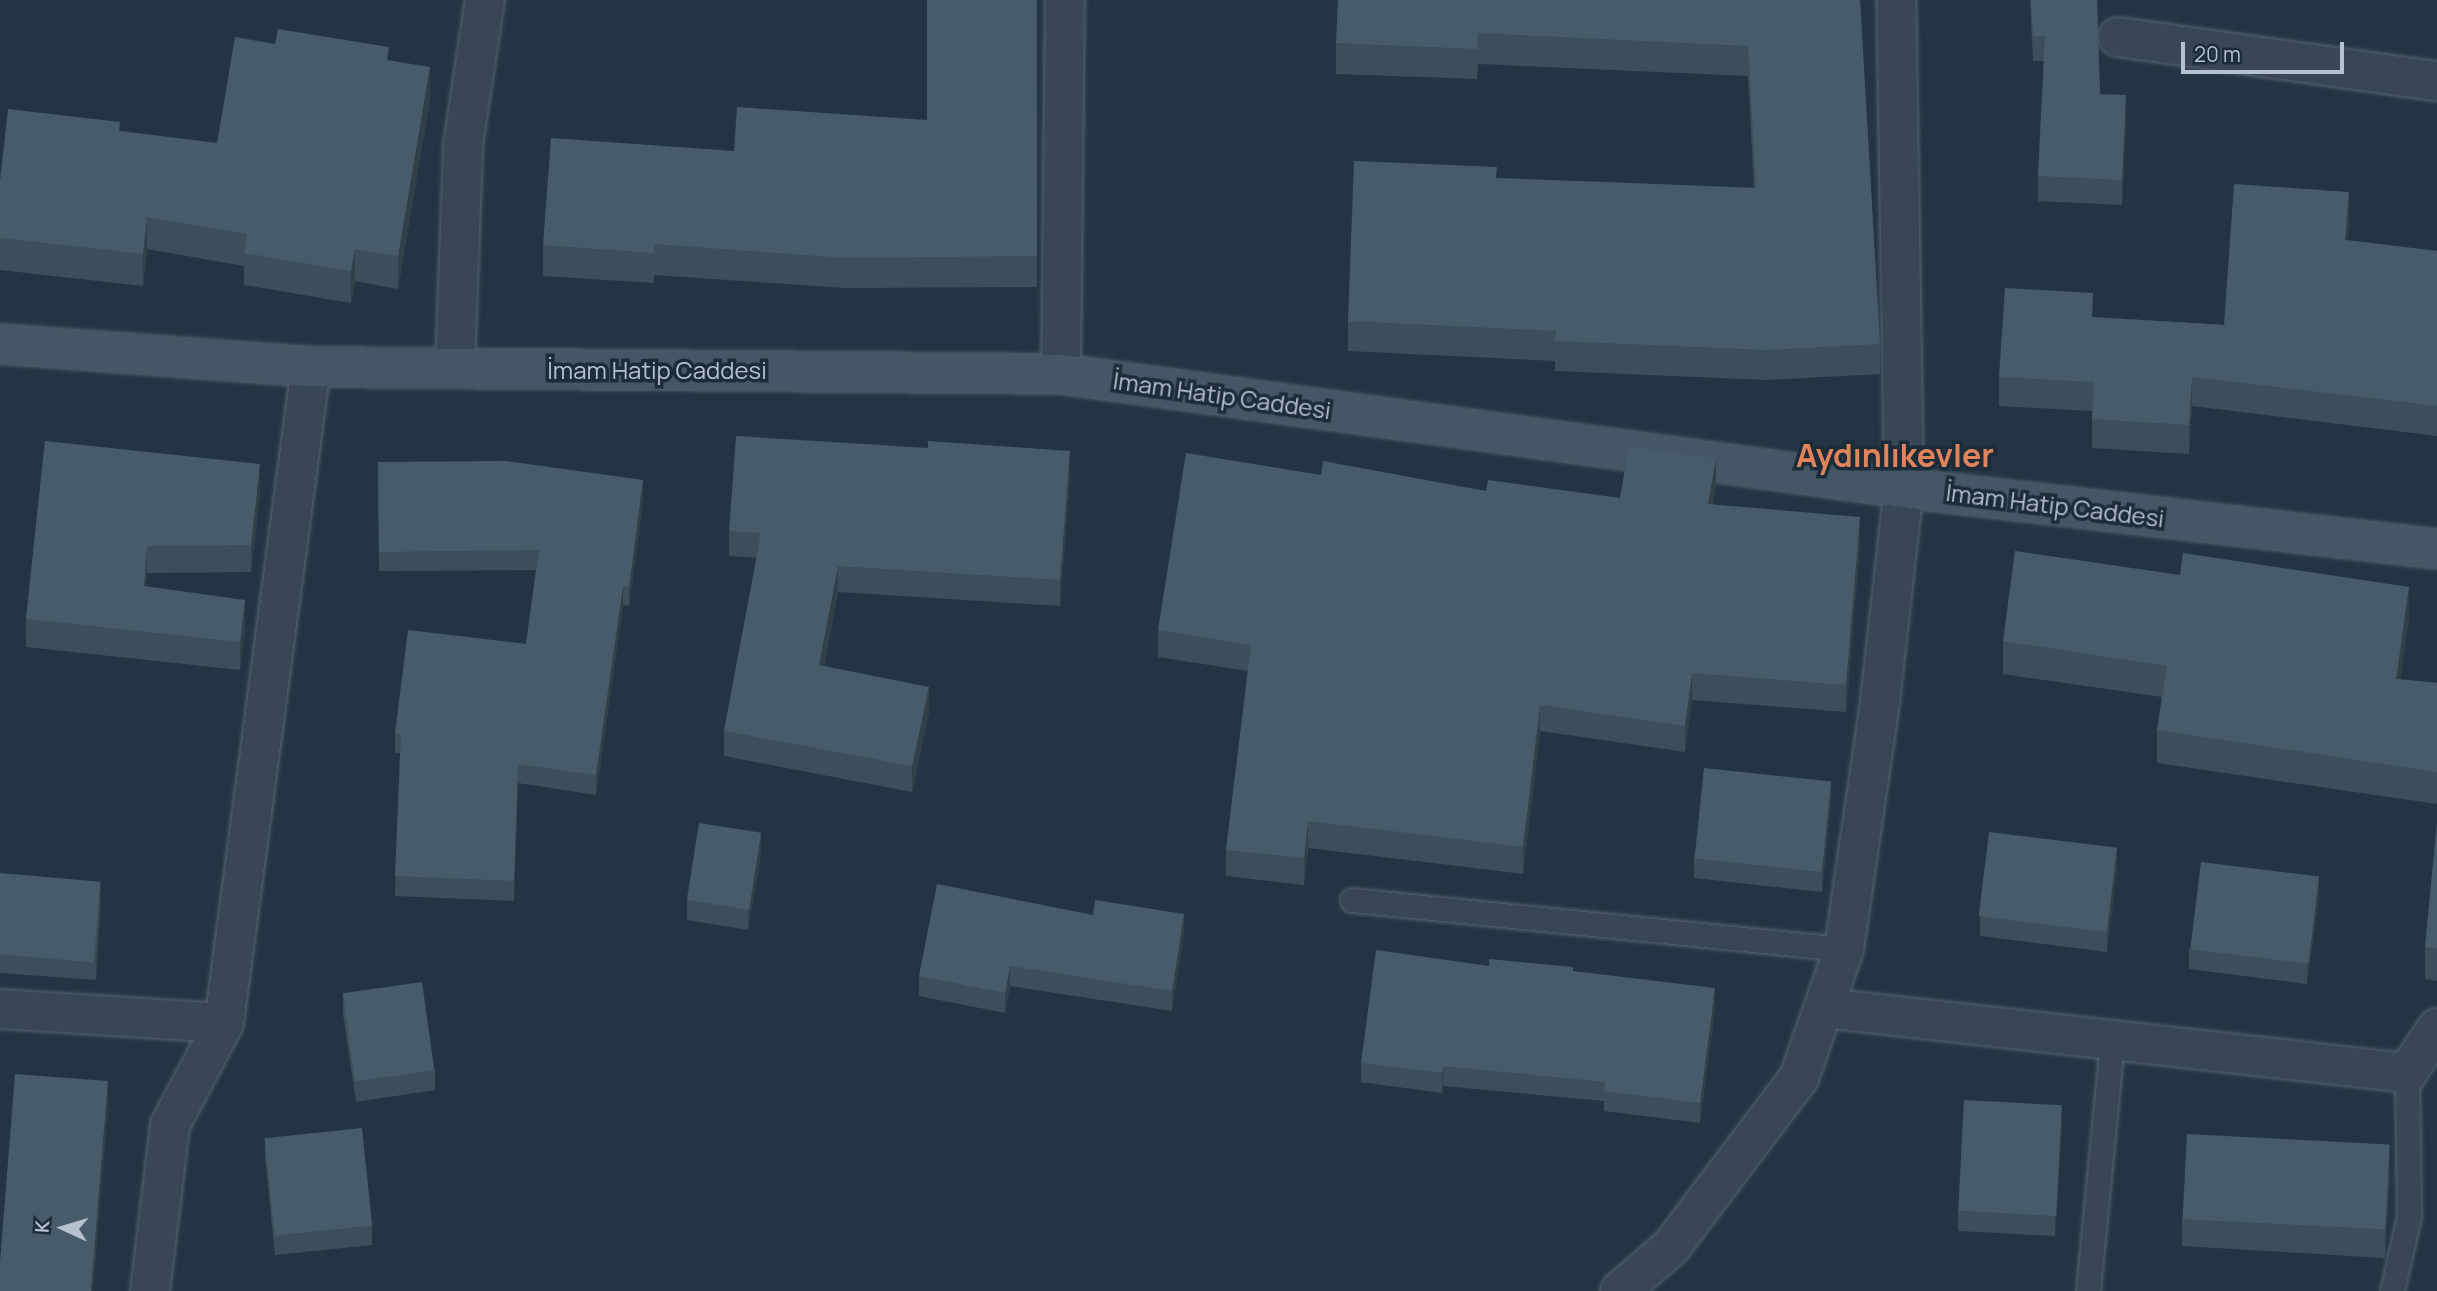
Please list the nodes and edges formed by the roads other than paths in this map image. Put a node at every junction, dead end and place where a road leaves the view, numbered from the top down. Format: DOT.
graph roads {
  1 [pos="485,0"];
  2 [pos="1065,0"];
  3 [pos="1896,0"];
  4 [pos="2118,37"];
  5 [pos="2437,81"];
  6 [pos="0,344"];
  7 [pos="311,367"];
  8 [pos="455,368"];
  9 [pos="1061,373"];
  10 [pos="1904,488"];
  11 [pos="2437,549"];
  12 [pos="1352,900"];
  13 [pos="1844,949"];
  14 [pos="1824,1007"];
  15 [pos="0,1009"];
  16 [pos="224,1023"];
  17 [pos="2437,1028"];
  18 [pos="2112,1040"];
  19 [pos="2407,1073"];
  20 [pos="150,1291"];
  21 [pos="1620,1291"];
  22 [pos="2088,1291"];
  23 [pos="2392,1291"];
  1 -- 8 [label="street"];
  2 -- 9 [label="street"];
  3 -- 10 [label="street"];
  4 -- 5 [label="street"];
  6 -- 7 [label="street, İmam Hatip Caddesi"];
  7 -- 8 [label="street, İmam Hatip Caddesi"];
  7 -- 16 [label="street"];
  8 -- 9 [label="street, İmam Hatip Caddesi"];
  9 -- 10 [label="street, İmam Hatip Caddesi"];
  10 -- 11 [label="street, İmam Hatip Caddesi"];
  10 -- 13 [label="street"];
  12 -- 13 [label="lane"];
  13 -- 14 [label="street"];
  14 -- 18 [label="street"];
  14 -- 21 [label="street"];
  15 -- 16 [label="street"];
  16 -- 20 [label="street"];
  17 -- 19 [label="street"];
  18 -- 19 [label="street"];
  18 -- 22 [label="lane"];
  19 -- 23 [label="lane"];
}
